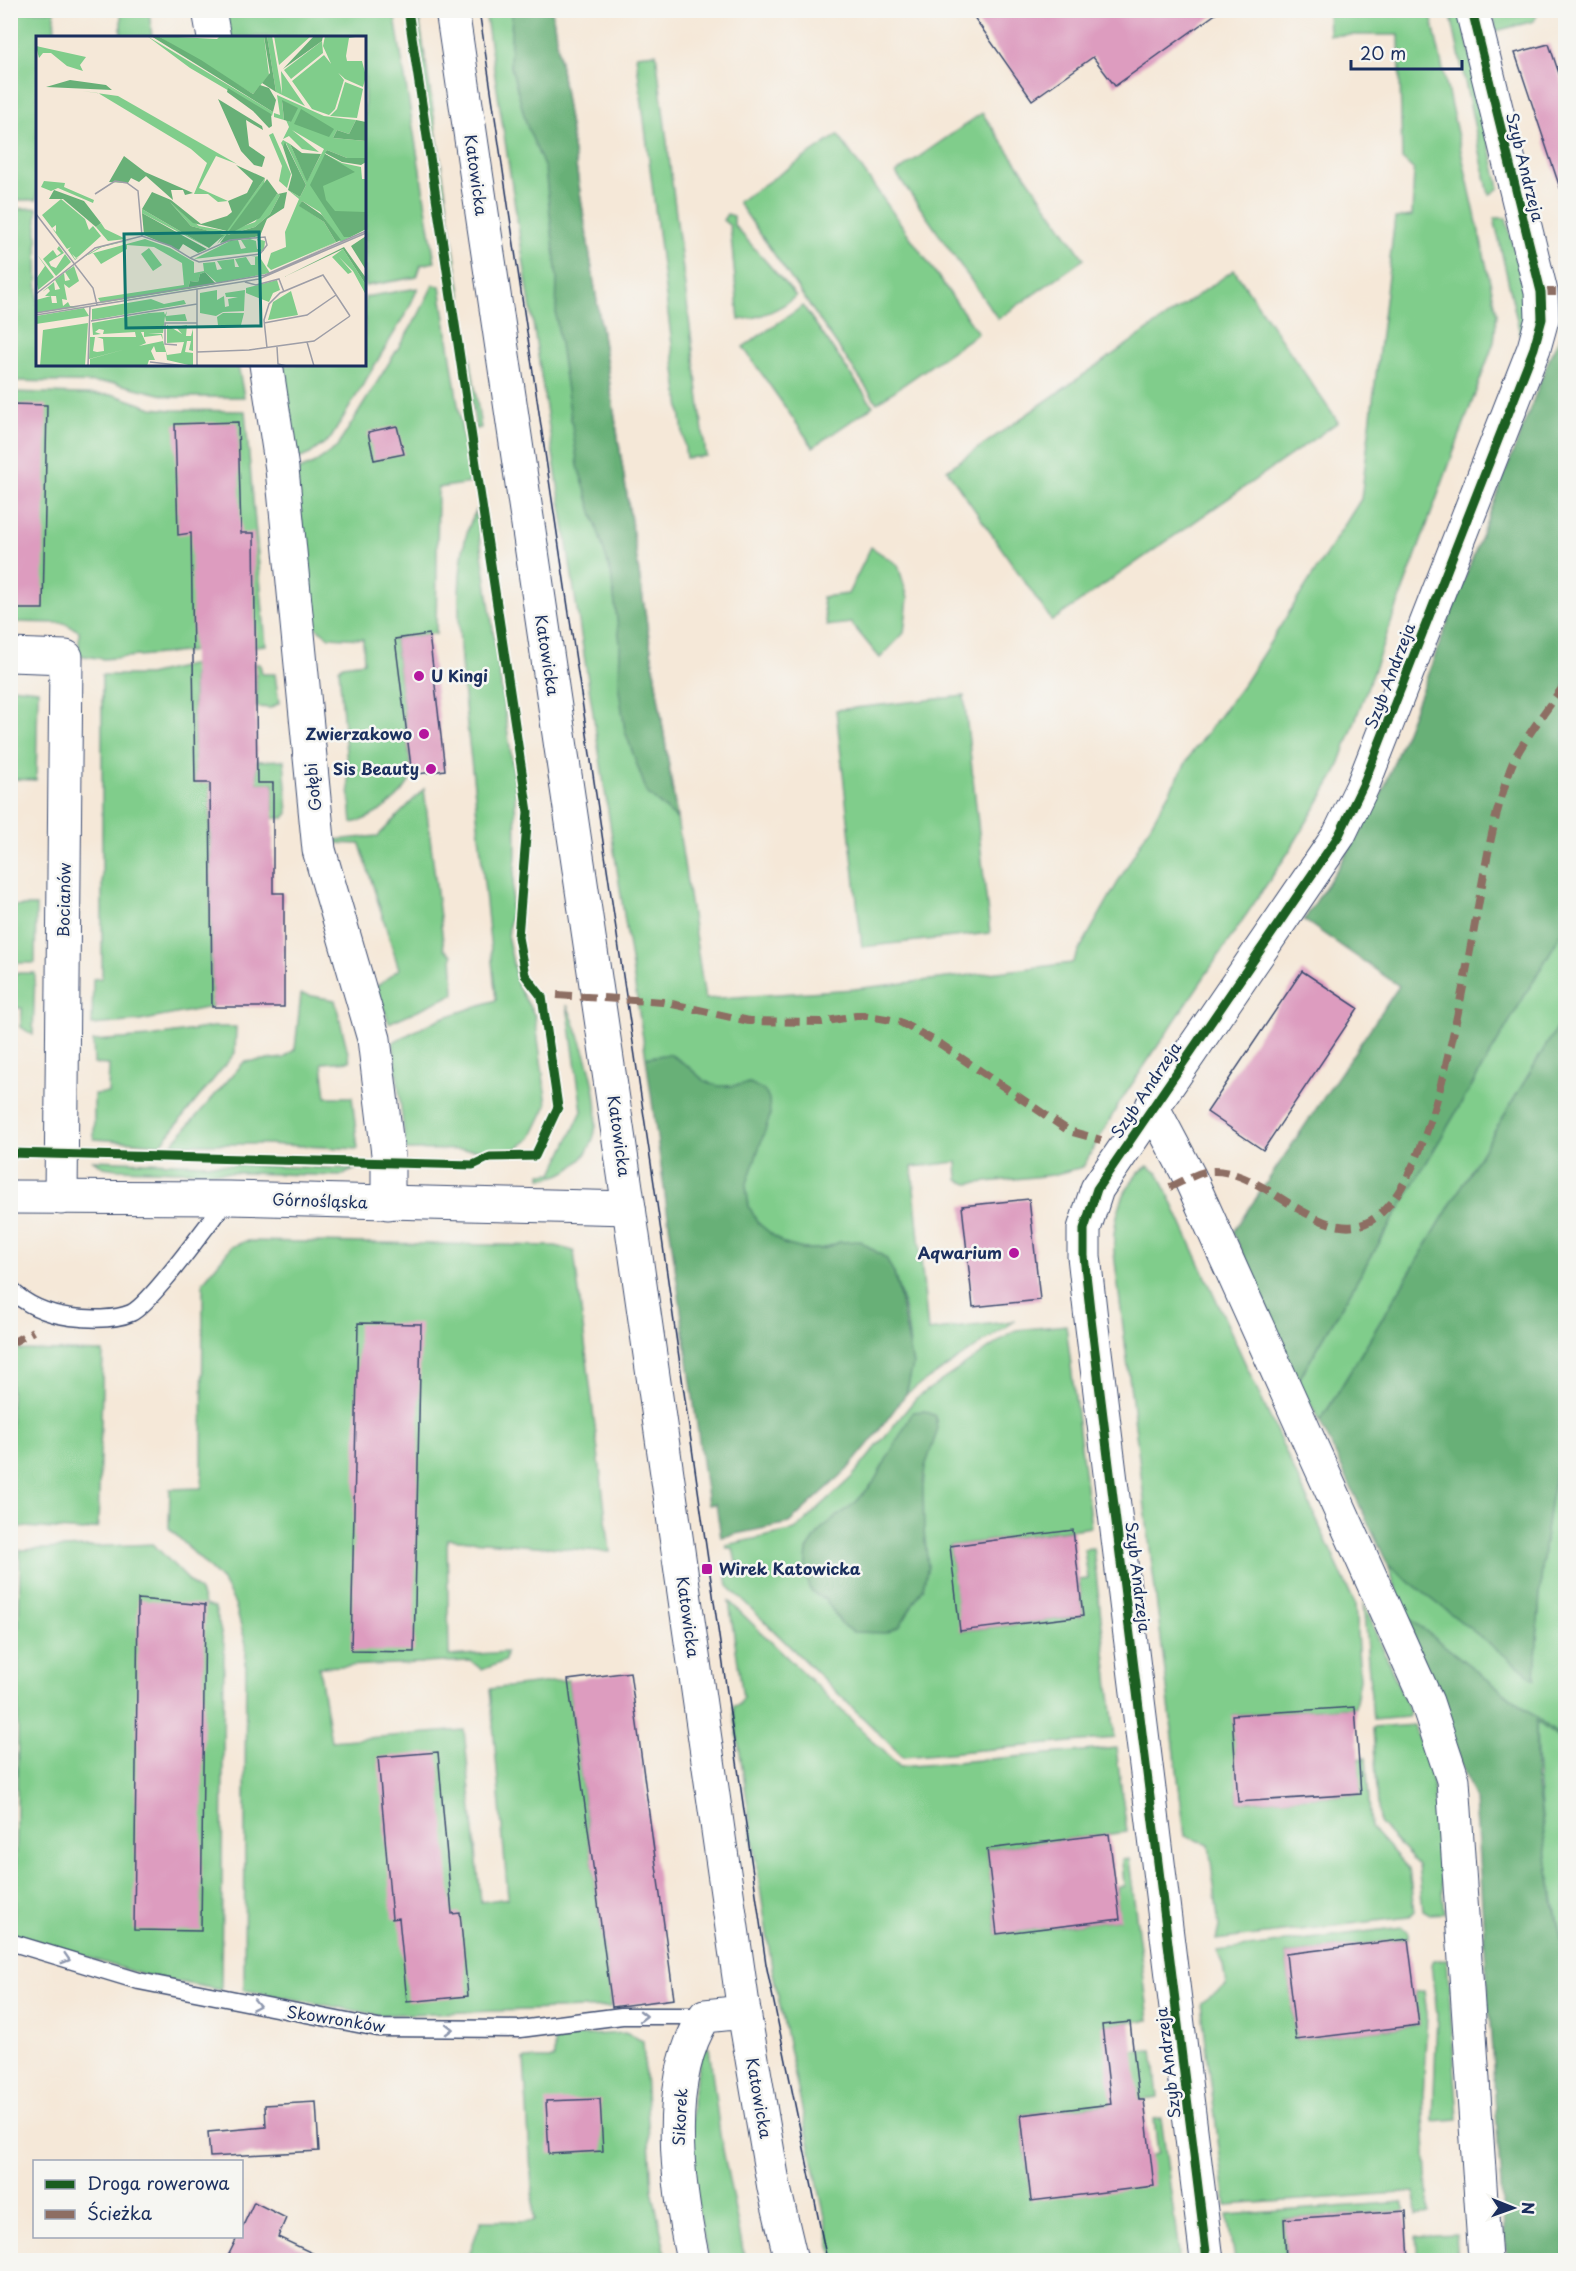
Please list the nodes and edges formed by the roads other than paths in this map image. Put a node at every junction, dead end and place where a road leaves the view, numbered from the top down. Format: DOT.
graph roads {
  1 [pos="209,10"];
  2 [pos="452,10"];
  3 [pos="1472,10"];
  4 [pos="214,36"];
  5 [pos="1553,292"];
  6 [pos="266,366"];
  7 [pos="10,655"];
  8 [pos="1152,1106"];
  9 [pos="10,1197"];
  10 [pos="61,1198"];
  11 [pos="228,1198"];
  12 [pos="388,1203"];
  13 [pos="629,1208"];
  14 [pos="10,1288"];
  15 [pos="10,1942"];
  16 [pos="744,2012"];
  17 [pos="705,2016"];
  18 [pos="693,2260"];
  19 [pos="791,2260"];
  20 [pos="1207,2260"];
  21 [pos="1485,2260"];
  1 -- 4 [label="street"];
  2 -- 13 [label="street, Katowicka"];
  3 -- 5 [label="street, Szyb Andrzeja"];
  5 -- 8 [label="street, Szyb Andrzeja"];
  6 -- 12 [label="street, Gołębi"];
  7 -- 10 [label="street, Bocianów"];
  8 -- 20 [label="street, Szyb Andrzeja"];
  8 -- 21 [label="street, Szyb Andrzeja"];
  9 -- 10 [label="street, Górnośląska"];
  10 -- 11 [label="street, Górnośląska"];
  11 -- 12 [label="street, Górnośląska"];
  11 -- 14 [label="lane"];
  12 -- 13 [label="street, Górnośląska"];
  13 -- 16 [label="street, Katowicka"];
  15 -- 17 [label="lane, Skowronków, one-way"];
  16 -- 17 [label="street"];
  16 -- 19 [label="street, Katowicka"];
  17 -- 18 [label="street, Sikorek"];
}
